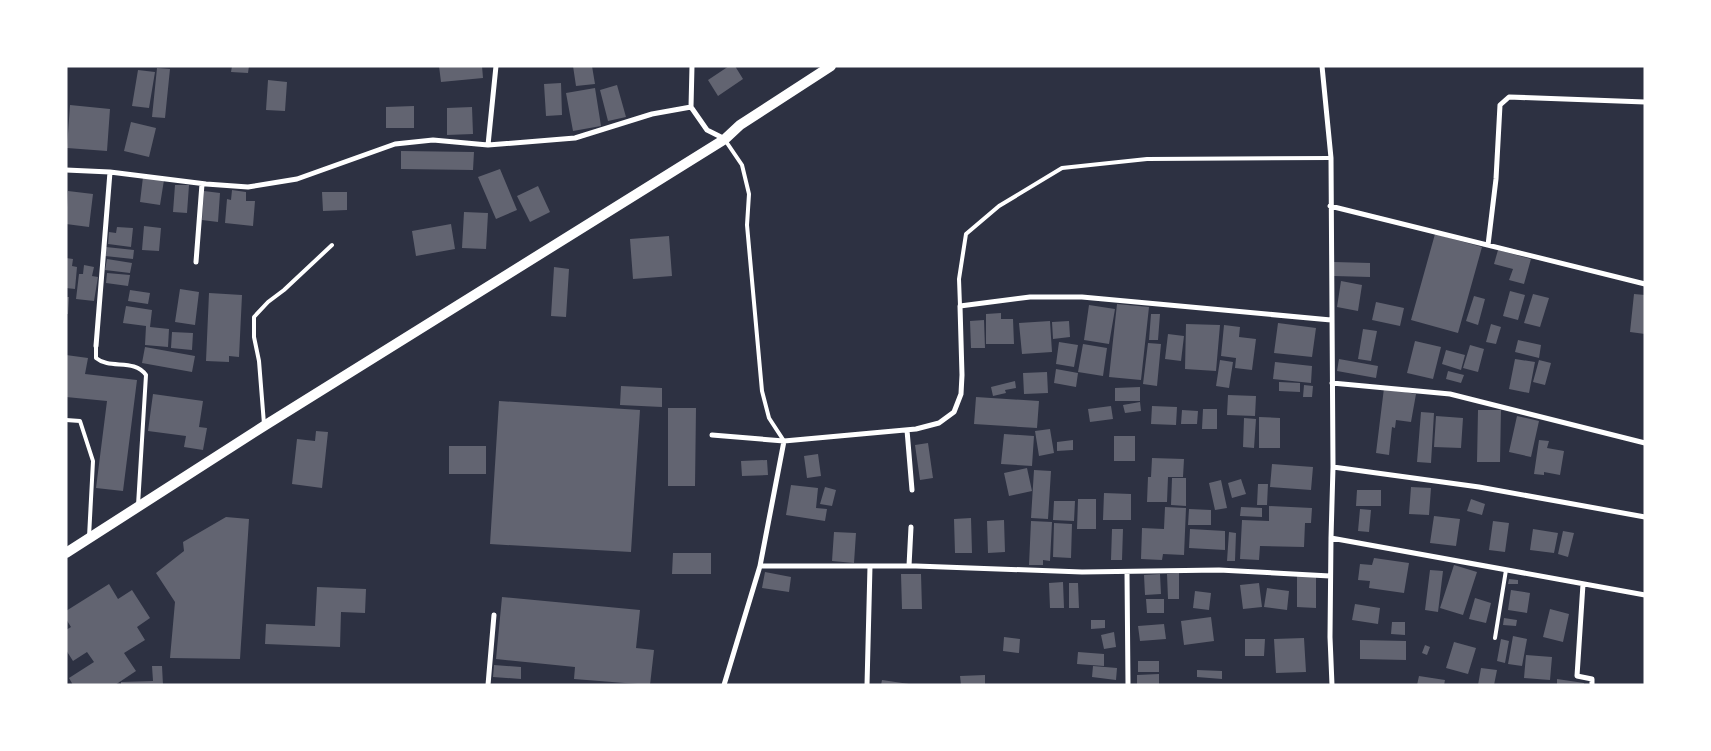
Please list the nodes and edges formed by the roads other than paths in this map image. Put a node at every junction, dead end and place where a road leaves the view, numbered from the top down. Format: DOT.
graph roads {
  1 [pos="496,66"];
  2 [pos="692,66"];
  3 [pos="831,66"];
  4 [pos="1322,66"];
  5 [pos="1645,102"];
  6 [pos="691,107"];
  7 [pos="724,139"];
  8 [pos="488,145"];
  9 [pos="1331,158"];
  10 [pos="66,170"];
  11 [pos="110,172"];
  12 [pos="202,184"];
  13 [pos="1330,206"];
  14 [pos="332,245"];
  15 [pos="1488,245"];
  16 [pos="196,262"];
  17 [pos="1645,284"];
  18 [pos="960,306"];
  19 [pos="1331,320"];
  20 [pos="96,346"];
  21 [pos="1332,383"];
  22 [pos="66,420"];
  23 [pos="264,426"];
  24 [pos="907,430"];
  25 [pos="712,435"];
  26 [pos="784,441"];
  27 [pos="1645,444"];
  28 [pos="1333,467"];
  29 [pos="912,490"];
  30 [pos="138,507"];
  31 [pos="1645,518"];
  32 [pos="911,527"];
  33 [pos="89,538"];
  34 [pos="1331,538"];
  35 [pos="66,553"];
  36 [pos="760,566"];
  37 [pos="870,566"];
  38 [pos="908,566"];
  39 [pos="1506,570"];
  40 [pos="1127,572"];
  41 [pos="1330,576"];
  42 [pos="1583,584"];
  43 [pos="1645,595"];
  44 [pos="494,615"];
  45 [pos="1495,638"];
  46 [pos="488,685"];
  47 [pos="724,685"];
  48 [pos="867,685"];
  49 [pos="1128,685"];
  50 [pos="1332,685"];
  51 [pos="1592,685"];
  1 -- 8 [label="street"];
  2 -- 6 [label="street"];
  3 -- 7 [label="main road"];
  4 -- 9 [label="street"];
  5 -- 15 [label="street"];
  6 -- 7 [label="street"];
  6 -- 8 [label="street"];
  7 -- 23 [label="main road"];
  7 -- 26 [label="lane"];
  8 -- 12 [label="street"];
  9 -- 13 [label="street"];
  9 -- 18 [label="lane"];
  10 -- 11 [label="street"];
  11 -- 12 [label="street"];
  11 -- 20 [label="street"];
  12 -- 16 [label="street"];
  13 -- 15 [label="street"];
  13 -- 19 [label="street"];
  14 -- 23 [label="lane"];
  15 -- 17 [label="street"];
  18 -- 19 [label="street"];
  18 -- 24 [label="street"];
  19 -- 21 [label="street"];
  20 -- 30 [label="lane"];
  21 -- 27 [label="street"];
  21 -- 28 [label="street"];
  22 -- 33 [label="lane"];
  23 -- 30 [label="main road"];
  24 -- 26 [label="street"];
  24 -- 29 [label="street"];
  25 -- 26 [label="street"];
  26 -- 36 [label="street"];
  28 -- 31 [label="street"];
  28 -- 34 [label="street"];
  30 -- 33 [label="main road"];
  32 -- 38 [label="street"];
  33 -- 35 [label="main road"];
  34 -- 39 [label="street"];
  34 -- 41 [label="street"];
  36 -- 37 [label="street"];
  36 -- 47 [label="street"];
  37 -- 38 [label="street"];
  37 -- 48 [label="street"];
  38 -- 40 [label="street"];
  39 -- 42 [label="street"];
  39 -- 45 [label="lane"];
  40 -- 41 [label="street"];
  40 -- 49 [label="street"];
  41 -- 50 [label="street"];
  42 -- 43 [label="street"];
  42 -- 51 [label="street"];
  44 -- 46 [label="street"];
}
